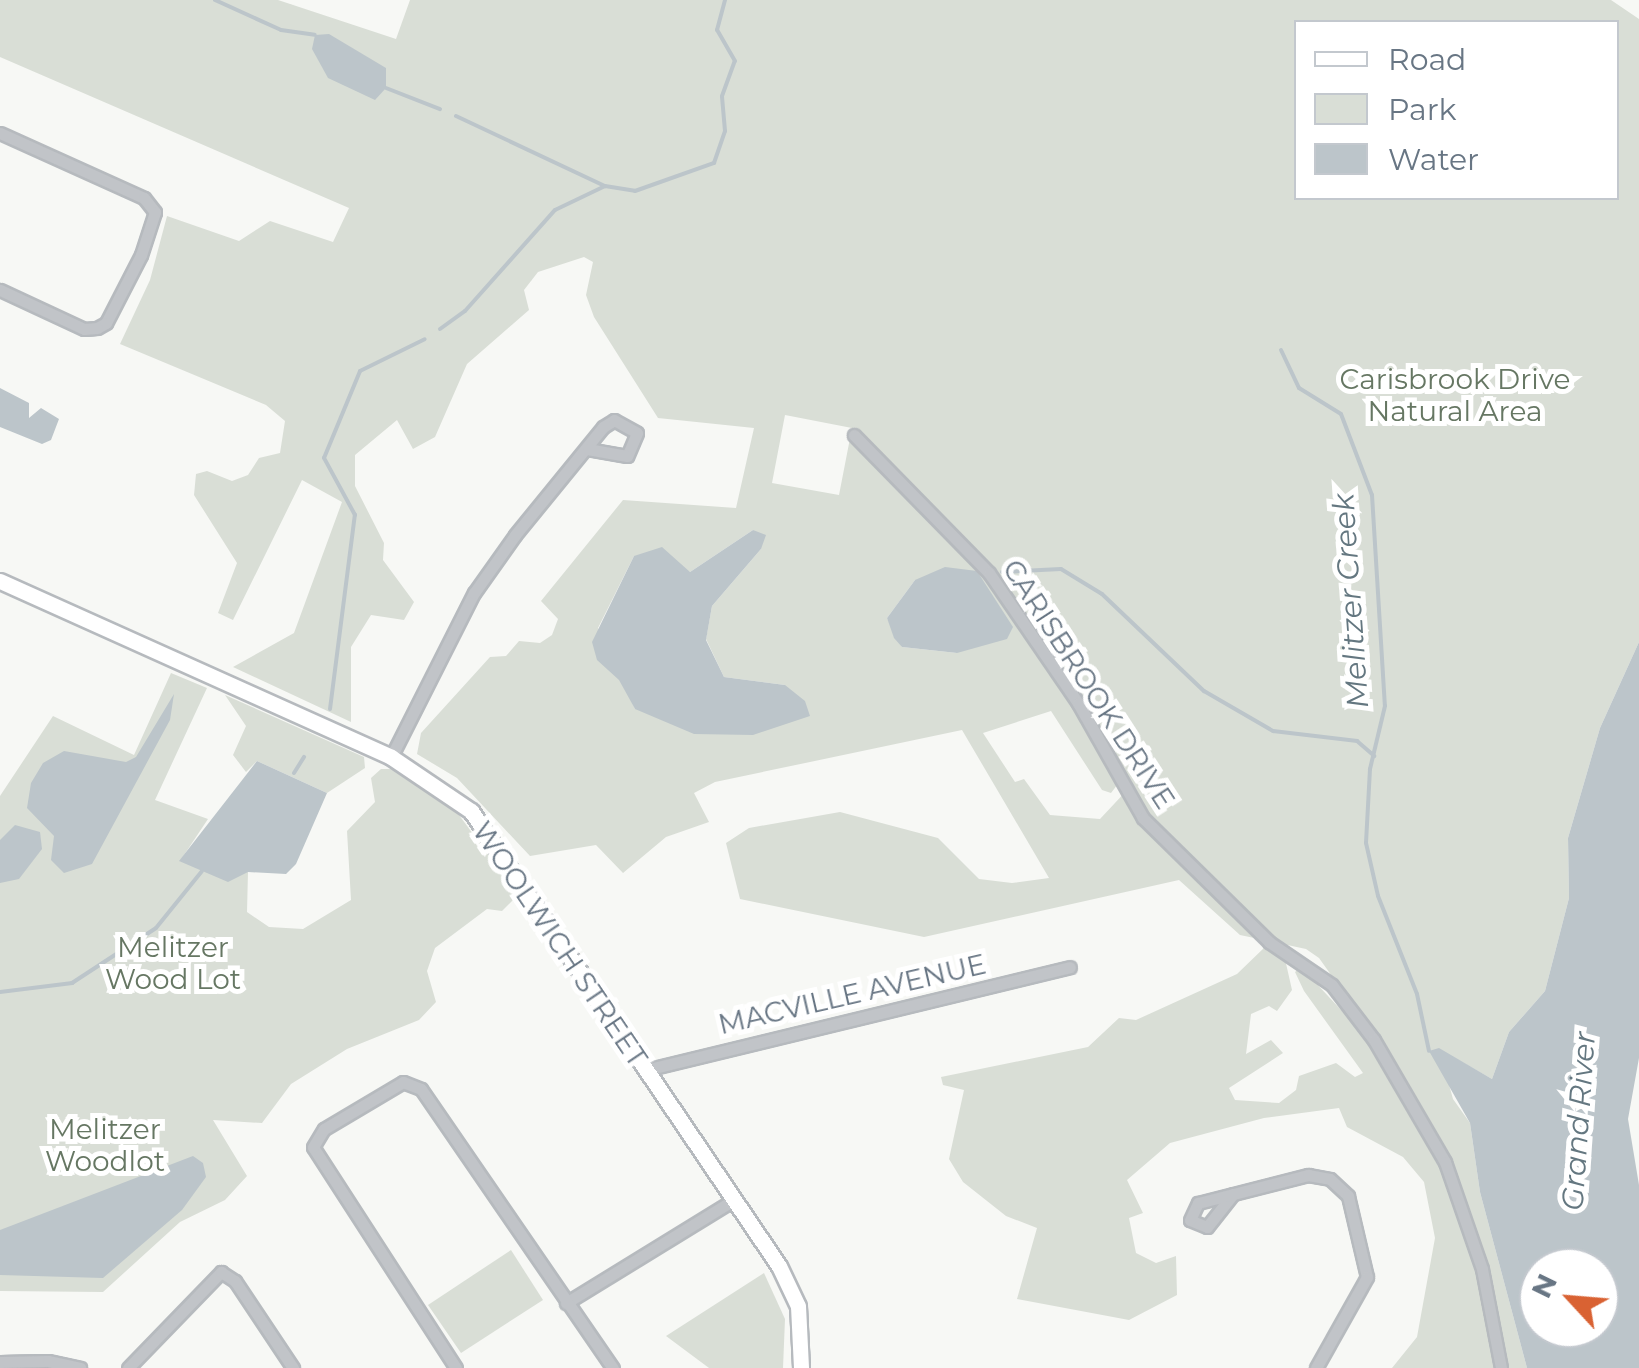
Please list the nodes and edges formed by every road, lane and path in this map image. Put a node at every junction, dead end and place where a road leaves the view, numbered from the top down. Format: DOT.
graph roads {
  1 [pos="0,133"];
  2 [pos="0,290"];
  3 [pos="854,435"];
  4 [pos="589,449"];
  5 [pos="0,581"];
  6 [pos="391,757"];
  7 [pos="1070,967"];
  8 [pos="646,1070"];
  9 [pos="1233,1194"];
  10 [pos="732,1200"];
  11 [pos="566,1303"];
  12 [pos="0,1362"];
  13 [pos="807,1366"];
  14 [pos="80,1368"];
  15 [pos="128,1368"];
  16 [pos="293,1368"];
  17 [pos="456,1368"];
  18 [pos="613,1368"];
  19 [pos="1316,1368"];
  20 [pos="1501,1368"];
  1 -- 2 [label="street"];
  3 -- 20 [label="street, CARISBROOK DRIVE"];
  4 -- 6 [label="street"];
  5 -- 6 [label="street, WOOLWICH STREET"];
  6 -- 8 [label="street, WOOLWICH STREET"];
  7 -- 8 [label="street, MACVILLE AVENUE"];
  8 -- 10 [label="street, WOOLWICH STREET"];
  9 -- 19 [label="street"];
  10 -- 11 [label="street"];
  10 -- 13 [label="street, WOOLWICH STREET"];
  11 -- 17 [label="street"];
  11 -- 18 [label="street"];
  12 -- 14 [label="street"];
  15 -- 16 [label="street"];
}
